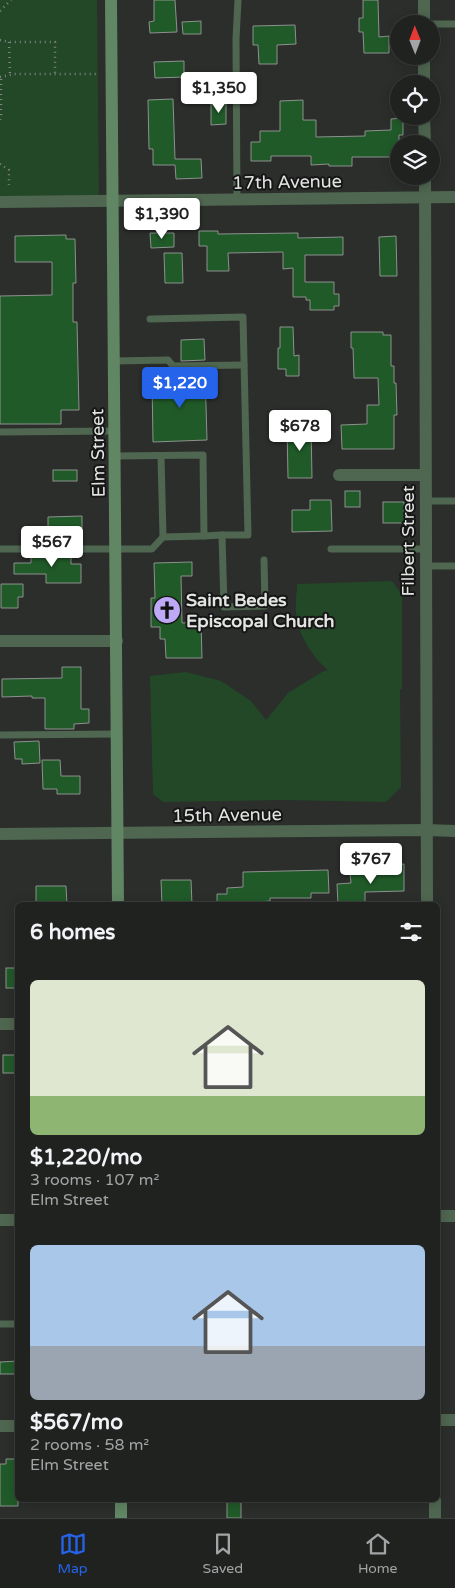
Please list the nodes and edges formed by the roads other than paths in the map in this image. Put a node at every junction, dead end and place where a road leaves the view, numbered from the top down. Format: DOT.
graph roads {
  1 [pos="111,0"];
  2 [pos="238,0"];
  3 [pos="424,0"];
  4 [pos="424,15"];
  5 [pos="440,24"];
  6 [pos="455,24"];
  7 [pos="425,185"];
  8 [pos="455,197"];
  9 [pos="425,198"];
  10 [pos="237,200"];
  11 [pos="112,201"];
  12 [pos="0,202"];
  13 [pos="150,319"];
  14 [pos="114,361"];
  15 [pos="244,365"];
  16 [pos="115,431"];
  17 [pos="0,432"];
  18 [pos="115,456"];
  19 [pos="161,456"];
  20 [pos="339,475"];
  21 [pos="425,475"];
  22 [pos="425,500"];
  23 [pos="455,501"];
  24 [pos="222,535"];
  25 [pos="204,536"];
  26 [pos="163,537"];
  27 [pos="116,548"];
  28 [pos="0,549"];
  29 [pos="331,549"];
  30 [pos="425,549"];
  31 [pos="264,560"];
  32 [pos="425,566"];
  33 [pos="455,566"];
  34 [pos="117,641"];
  35 [pos="0,642"];
  36 [pos="0,734"];
  37 [pos="118,734"];
  38 [pos="426,830"];
  39 [pos="455,832"];
  40 [pos="0,834"];
  41 [pos="118,834"];
  42 [pos="118,902"];
  43 [pos="427,902"];
  44 [pos="0,1024"];
  45 [pos="15,1024"];
  46 [pos="440,1216"];
  47 [pos="455,1216"];
  48 [pos="0,1220"];
  49 [pos="15,1220"];
  50 [pos="0,1324"];
  51 [pos="15,1324"];
  52 [pos="440,1420"];
  53 [pos="455,1420"];
  54 [pos="0,1426"];
  55 [pos="15,1426"];
  56 [pos="121,1502"];
  57 [pos="435,1502"];
  58 [pos="121,1518"];
  59 [pos="435,1518"];
  1 -- 11 [label="street, Elm Street"];
  2 -- 10 [label="lane"];
  3 -- 4 [label="street"];
  5 -- 6 [label="lane"];
  7 -- 9 [label="street, Filbert Street"];
  8 -- 9 [label="street, 17th Avenue"];
  9 -- 10 [label="street, 17th Avenue"];
  9 -- 21 [label="street, Filbert Street"];
  10 -- 11 [label="street, 17th Avenue"];
  11 -- 12 [label="street, 17th Avenue"];
  11 -- 14 [label="street, Elm Street"];
  13 -- 15 [label="lane"];
  14 -- 15 [label="lane"];
  14 -- 16 [label="street, Elm Street"];
  15 -- 24 [label="lane"];
  16 -- 17 [label="lane"];
  16 -- 18 [label="street, Elm Street"];
  18 -- 19 [label="lane"];
  18 -- 27 [label="street, Elm Street"];
  19 -- 25 [label="lane"];
  19 -- 26 [label="lane"];
  20 -- 21 [label="street"];
  21 -- 22 [label="street, Filbert Street"];
  22 -- 23 [label="lane"];
  22 -- 30 [label="street, Filbert Street"];
  24 -- 25 [label="lane"];
  24 -- 31 [label="lane"];
  25 -- 26 [label="lane"];
  26 -- 27 [label="lane"];
  27 -- 28 [label="lane"];
  27 -- 34 [label="street, Elm Street"];
  29 -- 30 [label="lane"];
  30 -- 32 [label="street, Filbert Street"];
  32 -- 33 [label="lane"];
  32 -- 38 [label="street, Filbert Street"];
  34 -- 35 [label="street"];
  34 -- 37 [label="street, Elm Street"];
  36 -- 37 [label="lane"];
  37 -- 41 [label="street, Elm Street"];
  38 -- 39 [label="street, 15th Avenue"];
  38 -- 41 [label="street, 15th Avenue"];
  38 -- 43 [label="street, Filbert Street"];
  40 -- 41 [label="street, 15th Avenue"];
  41 -- 42 [label="street, Elm Street"];
  44 -- 45 [label="street"];
  46 -- 47 [label="street"];
  48 -- 49 [label="street"];
  50 -- 51 [label="lane"];
  52 -- 53 [label="street"];
  54 -- 55 [label="street"];
  56 -- 58 [label="street"];
  57 -- 59 [label="street"];
}
